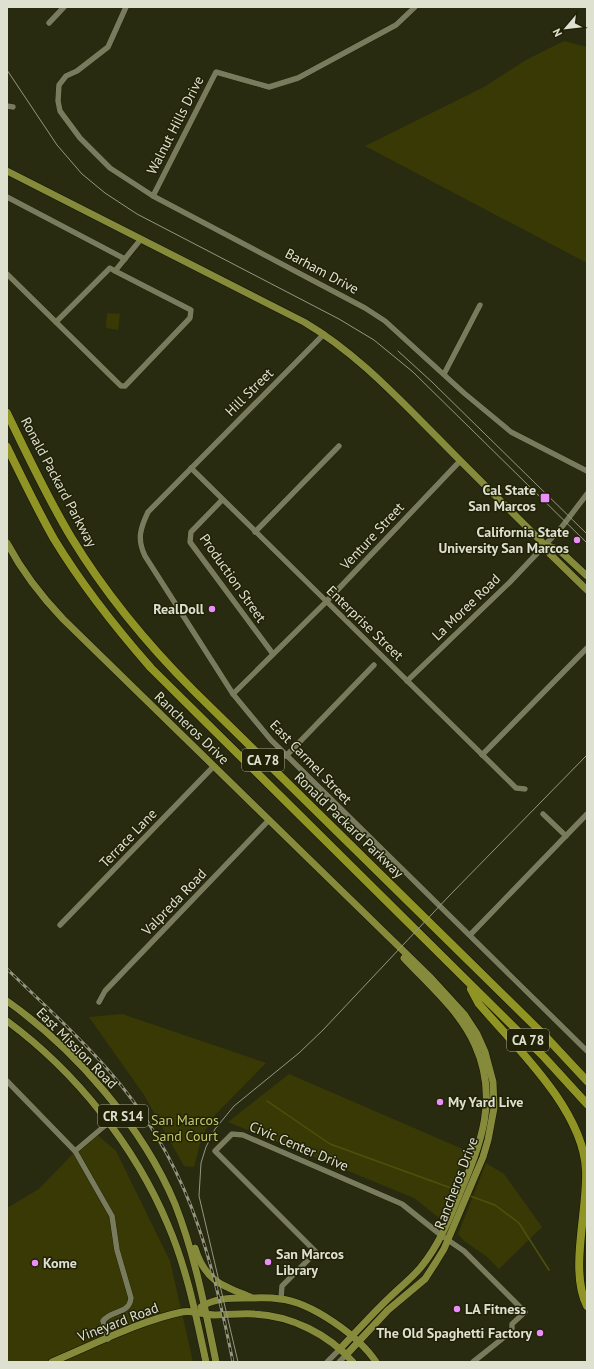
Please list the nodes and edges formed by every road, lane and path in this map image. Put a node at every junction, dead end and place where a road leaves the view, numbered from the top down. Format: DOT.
graph roads {
  1 [pos="64,7"];
  2 [pos="126,7"];
  3 [pos="415,7"];
  4 [pos="49,23"];
  5 [pos="7,106"];
  6 [pos="14,107"];
  7 [pos="7,171"];
  8 [pos="7,196"];
  9 [pos="153,196"];
  10 [pos="141,239"];
  11 [pos="125,259"];
  12 [pos="115,271"];
  13 [pos="7,274"];
  14 [pos="480,305"];
  15 [pos="56,322"];
  16 [pos="324,334"];
  17 [pos="444,374"];
  18 [pos="7,413"];
  19 [pos="339,446"];
  20 [pos="7,447"];
  21 [pos="460,461"];
  22 [pos="191,468"];
  23 [pos="587,471"];
  24 [pos="587,494"];
  25 [pos="222,500"];
  26 [pos="255,532"];
  27 [pos="7,543"];
  28 [pos="545,545"];
  29 [pos="587,576"];
  30 [pos="587,590"];
  31 [pos="326,602"];
  32 [pos="587,648"];
  33 [pos="273,654"];
  34 [pos="374,665"];
  35 [pos="407,681"];
  36 [pos="233,694"];
  37 [pos="482,755"];
  38 [pos="286,756"];
  39 [pos="213,767"];
  40 [pos="525,789"];
  41 [pos="543,814"];
  42 [pos="587,814"];
  43 [pos="268,821"];
  44 [pos="566,836"];
  45 [pos="60,925"];
  46 [pos="470,935"];
  47 [pos="465,980"];
  48 [pos="7,1001"];
  49 [pos="98,1002"];
  50 [pos="7,1021"];
  51 [pos="587,1051"];
  52 [pos="573,1065"];
  53 [pos="587,1078"];
  54 [pos="7,1081"];
  55 [pos="587,1081"];
  56 [pos="587,1104"];
  57 [pos="108,1123"];
  58 [pos="75,1151"];
  59 [pos="174,1204"];
  60 [pos="445,1238"];
  61 [pos="252,1298"];
  62 [pos="281,1299"];
  63 [pos="205,1304"];
  64 [pos="587,1306"];
  65 [pos="194,1311"];
  66 [pos="207,1314"];
  67 [pos="352,1336"];
  68 [pos="108,1339"];
  69 [pos="358,1341"];
  70 [pos="340,1349"];
  71 [pos="346,1355"];
  72 [pos="52,1362"];
  73 [pos="206,1362"];
  74 [pos="216,1362"];
  75 [pos="327,1362"];
  76 [pos="339,1362"];
  77 [pos="353,1362"];
  78 [pos="376,1362"];
  79 [pos="473,1362"];
  1 -- 4 [label="street"];
  2 -- 9 [label="street, Barham Drive"];
  3 -- 9 [label="street, Walnut Hills Drive"];
  5 -- 6 [label="street"];
  7 -- 10 [label="main road"];
  8 -- 11 [label="street"];
  9 -- 17 [label="street, Barham Drive"];
  10 -- 11 [label="street"];
  10 -- 16 [label="main road"];
  11 -- 12 [label="street"];
  12 -- 15 [label="street"];
  12 -- 15 [label="street"];
  13 -- 15 [label="street"];
  14 -- 17 [label="street"];
  16 -- 21 [label="main road"];
  16 -- 22 [label="street, Hill Street"];
  17 -- 23 [label="street, Barham Drive"];
  18 -- 52 [label="highway, Ronald Packard Parkway / CA 78"];
  19 -- 26 [label="street"];
  20 -- 47 [label="highway, Ronald Packard Parkway / CA 78"];
  21 -- 28 [label="main road"];
  21 -- 31 [label="street, Venture Street"];
  22 -- 25 [label="street, Enterprise Street"];
  22 -- 36 [label="street, East Carmel Street"];
  24 -- 28 [label="street, La Moree Road"];
  25 -- 26 [label="street, Enterprise Street"];
  25 -- 33 [label="street, Production Street"];
  26 -- 31 [label="street, Enterprise Street"];
  27 -- 39 [label="main road, Rancheros Drive"];
  28 -- 29 [label="main road"];
  28 -- 30 [label="main road"];
  28 -- 35 [label="street, La Moree Road"];
  31 -- 33 [label="street, Venture Street"];
  31 -- 35 [label="street, Enterprise Street"];
  32 -- 37 [label="street"];
  33 -- 36 [label="street, Venture Street"];
  34 -- 38 [label="street"];
  35 -- 37 [label="street, Enterprise Street"];
  36 -- 38 [label="street, East Carmel Street"];
  37 -- 40 [label="street, Enterprise Street"];
  38 -- 46 [label="street, East Carmel Street"];
  39 -- 43 [label="main road, Rancheros Drive"];
  39 -- 45 [label="street, Terrace Lane"];
  41 -- 44 [label="street"];
  42 -- 44 [label="street"];
  43 -- 49 [label="street, Valpreda Road"];
  43 -- 60 [label="main road, Rancheros Drive"];
  44 -- 46 [label="street"];
  46 -- 51 [label="street, East Carmel Street"];
  47 -- 56 [label="highway, Ronald Packard Parkway / CA 78"];
  47 -- 64 [label="highway"];
  48 -- 59 [label="main road, East Mission Road / CR S14"];
  50 -- 57 [label="main road, East Mission Road / CR S14"];
  52 -- 53 [label="highway"];
  52 -- 55 [label="highway, Ronald Packard Parkway / CA 78"];
  54 -- 58 [label="street"];
  57 -- 58 [label="street"];
  57 -- 65 [label="main road, East Mission Road / CR S14"];
  58 -- 68 [label="street"];
  59 -- 61 [label="main road"];
  59 -- 63 [label="main road, East Mission Road / CR S14"];
  60 -- 62 [label="street, Civic Center Drive"];
  60 -- 67 [label="main road, Rancheros Drive"];
  60 -- 69 [label="main road, Rancheros Drive"];
  60 -- 79 [label="street"];
  61 -- 62 [label="main road"];
  61 -- 63 [label="main road"];
  62 -- 67 [label="main road"];
  63 -- 65 [label="main road"];
  63 -- 66 [label="main road, East Mission Road / CR S14"];
  65 -- 66 [label="main road"];
  65 -- 68 [label="main road, Vineyard Road"];
  65 -- 73 [label="main road, East Mission Road / CR S14"];
  66 -- 70 [label="main road"];
  66 -- 74 [label="main road, East Mission Road / CR S14"];
  67 -- 69 [label="main road"];
  67 -- 70 [label="main road, Rancheros Drive"];
  68 -- 72 [label="main road, Vineyard Road"];
  69 -- 71 [label="main road, Rancheros Drive"];
  69 -- 78 [label="main road"];
  70 -- 71 [label="main road"];
  70 -- 75 [label="street, Rancheros Drive"];
  71 -- 76 [label="street, Rancheros Drive"];
  71 -- 77 [label="main road"];
}
